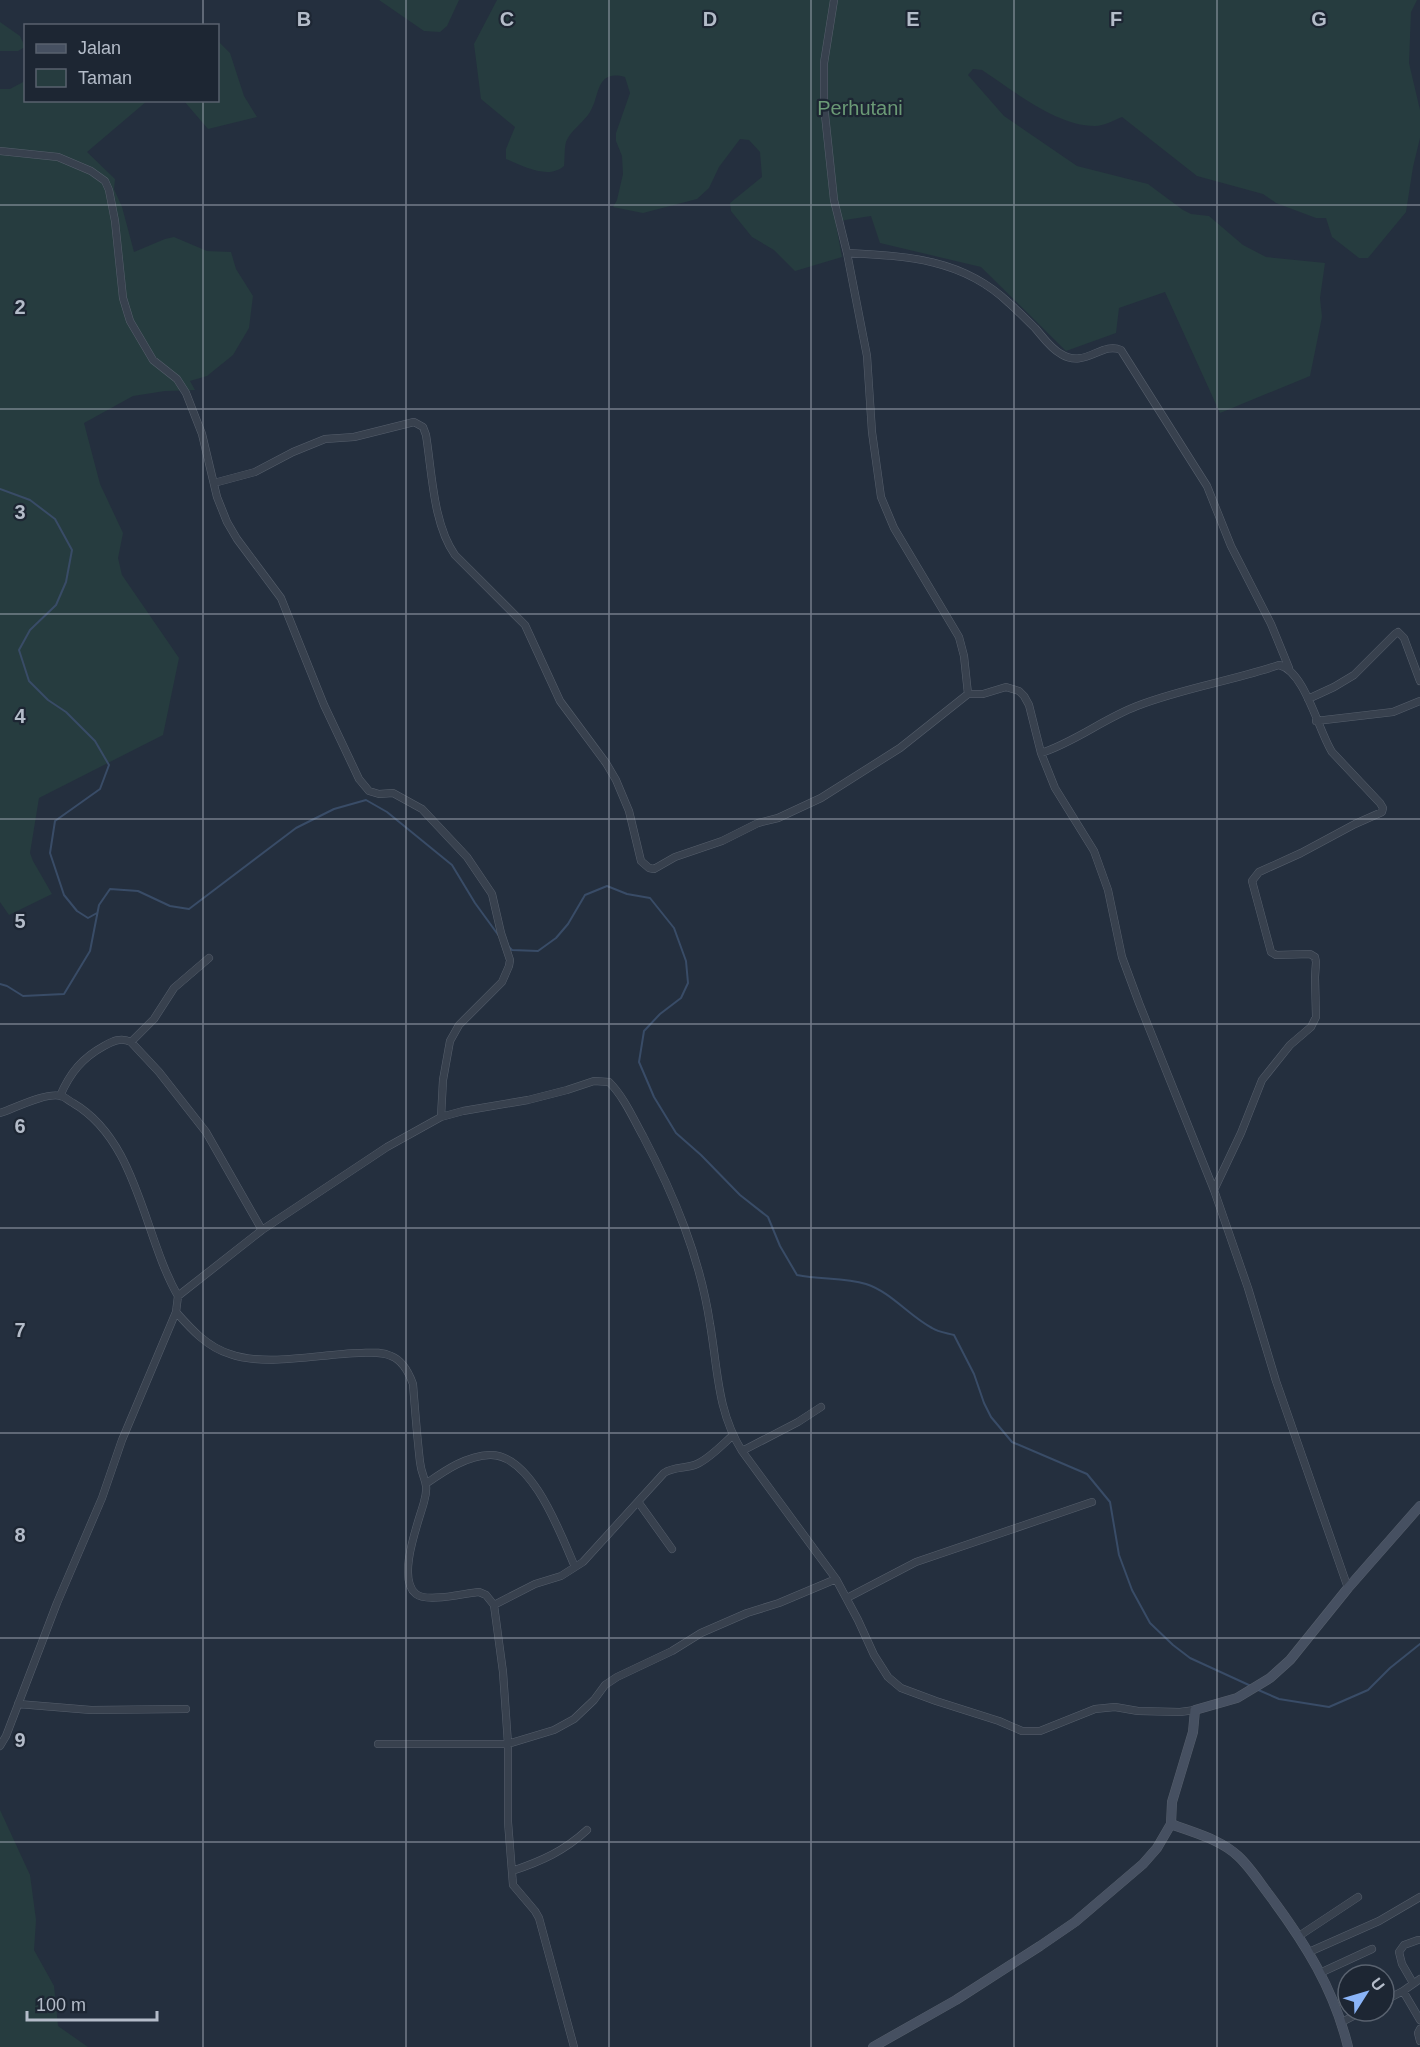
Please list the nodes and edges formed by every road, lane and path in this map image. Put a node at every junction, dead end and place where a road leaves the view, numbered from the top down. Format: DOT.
graph roads {
  1 [pos="834,0"];
  2 [pos="0,151"];
  3 [pos="847,253"];
  4 [pos="214,483"];
  5 [pos="1289,669"];
  6 [pos="1420,681"];
  7 [pos="968,693"];
  8 [pos="1308,699"];
  9 [pos="1420,701"];
  10 [pos="1316,721"];
  11 [pos="1041,753"];
  12 [pos="209,958"];
  13 [pos="131,1042"];
  14 [pos="60,1096"];
  15 [pos="0,1113"];
  16 [pos="441,1117"];
  17 [pos="1215,1190"];
  18 [pos="262,1230"];
  19 [pos="178,1296"];
  20 [pos="176,1312"];
  21 [pos="821,1407"];
  22 [pos="732,1436"];
  23 [pos="742,1452"];
  24 [pos="427,1483"];
  25 [pos="1092,1502"];
  26 [pos="639,1503"];
  27 [pos="1420,1506"];
  28 [pos="672,1549"];
  29 [pos="575,1568"];
  30 [pos="836,1579"];
  31 [pos="1348,1588"];
  32 [pos="847,1598"];
  33 [pos="494,1605"];
  34 [pos="18,1704"];
  35 [pos="186,1709"];
  36 [pos="1195,1710"];
  37 [pos="378,1744"];
  38 [pos="508,1744"];
  39 [pos="0,1746"];
  40 [pos="1172,1824"];
  41 [pos="587,1830"];
  42 [pos="512,1871"];
  43 [pos="1358,1897"];
  44 [pos="1420,1898"];
  45 [pos="1299,1936"];
  46 [pos="1418,1940"];
  47 [pos="1372,1949"];
  48 [pos="1309,1952"];
  49 [pos="1320,1973"];
  50 [pos="1420,1979"];
  51 [pos="1413,1983"];
  52 [pos="1403,1991"];
  53 [pos="1396,1995"];
  54 [pos="1336,2009"];
  55 [pos="1420,2020"];
  56 [pos="1342,2023"];
  57 [pos="1420,2029"];
  58 [pos="1420,2041"];
  59 [pos="574,2047"];
  60 [pos="873,2047"];
  61 [pos="1348,2047"];
  1 -- 3 [label="street"];
  2 -- 4 [label="street"];
  3 -- 5 [label="street"];
  3 -- 7 [label="street"];
  4 -- 7 [label="street"];
  4 -- 16 [label="street"];
  5 -- 8 [label="street"];
  5 -- 11 [label="street"];
  6 -- 8 [label="street"];
  7 -- 11 [label="street"];
  8 -- 10 [label="street"];
  9 -- 10 [label="street"];
  10 -- 17 [label="street"];
  11 -- 17 [label="street"];
  12 -- 13 [label="street"];
  13 -- 14 [label="street"];
  13 -- 18 [label="street"];
  14 -- 15 [label="street"];
  14 -- 19 [label="street"];
  16 -- 18 [label="street"];
  16 -- 22 [label="street"];
  17 -- 31 [label="street"];
  18 -- 19 [label="street"];
  19 -- 20 [label="street"];
  20 -- 24 [label="street"];
  20 -- 34 [label="street"];
  21 -- 23 [label="street"];
  22 -- 23 [label="street"];
  22 -- 26 [label="street"];
  23 -- 30 [label="street"];
  24 -- 29 [label="street"];
  24 -- 33 [label="street"];
  25 -- 32 [label="street"];
  26 -- 28 [label="street"];
  26 -- 29 [label="street"];
  27 -- 31 [label="street"];
  29 -- 33 [label="street"];
  30 -- 32 [label="street"];
  30 -- 38 [label="street"];
  31 -- 36 [label="street"];
  32 -- 36 [label="street"];
  33 -- 38 [label="street"];
  34 -- 35 [label="street"];
  34 -- 39 [label="street"];
  36 -- 40 [label="street"];
  37 -- 38 [label="street"];
  38 -- 42 [label="street"];
  40 -- 45 [label="street"];
  40 -- 60 [label="street"];
  41 -- 42 [label="street"];
  42 -- 59 [label="street"];
  43 -- 45 [label="street"];
  44 -- 48 [label="street"];
  45 -- 48 [label="street"];
  46 -- 51 [label="street"];
  47 -- 49 [label="street"];
  48 -- 49 [label="street"];
  49 -- 54 [label="street"];
  50 -- 51 [label="street"];
  51 -- 52 [label="street"];
  52 -- 53 [label="street"];
  52 -- 55 [label="street"];
  56 -- 61 [label="street"];
  57 -- 58 [label="street"];
}
